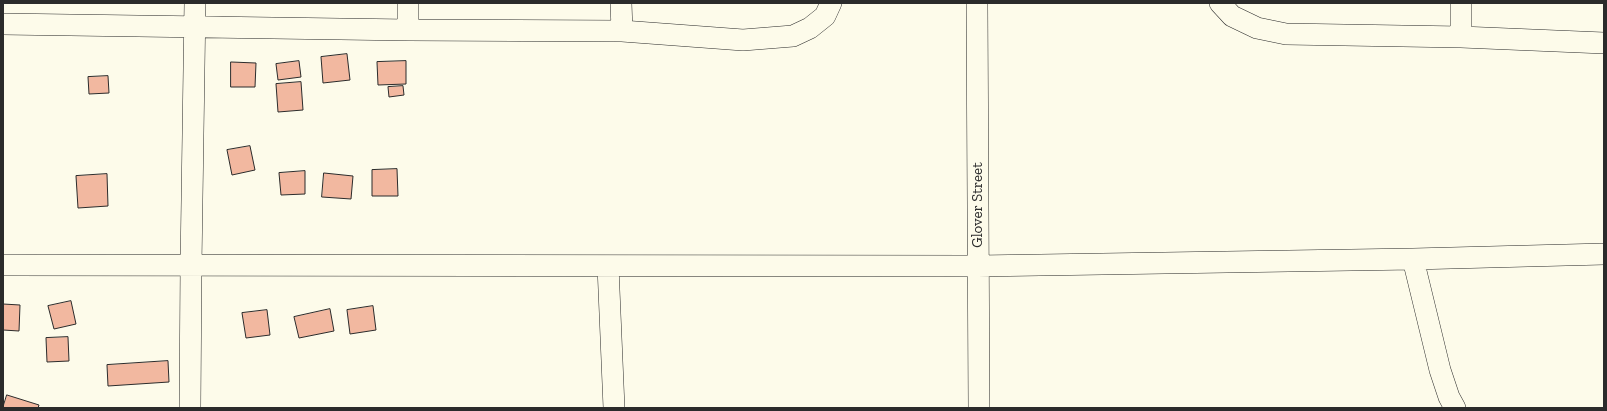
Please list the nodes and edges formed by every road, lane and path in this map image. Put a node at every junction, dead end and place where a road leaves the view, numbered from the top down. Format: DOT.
graph roads {
  1 [pos="195,3"];
  2 [pos="408,3"];
  3 [pos="622,3"];
  4 [pos="832,3"];
  5 [pos="977,3"];
  6 [pos="1220,3"];
  7 [pos="1461,3"];
  8 [pos="3,24"];
  9 [pos="196,27"];
  10 [pos="408,30"];
  11 [pos="622,31"];
  12 [pos="1461,37"];
  13 [pos="1604,43"];
  14 [pos="1604,254"];
  15 [pos="1413,259"];
  16 [pos="3,265"];
  17 [pos="191,265"];
  18 [pos="608,266"];
  19 [pos="978,266"];
  20 [pos="190,408"];
  21 [pos="614,408"];
  22 [pos="979,408"];
  23 [pos="1455,408"];
  1 -- 9 [label="street"];
  2 -- 10 [label="street"];
  3 -- 11 [label="street"];
  4 -- 11 [label="street"];
  5 -- 19 [label="street, Glover Street"];
  6 -- 12 [label="street"];
  7 -- 12 [label="street"];
  8 -- 9 [label="street"];
  9 -- 10 [label="street"];
  9 -- 17 [label="street"];
  10 -- 11 [label="street"];
  12 -- 13 [label="street"];
  14 -- 15 [label="street"];
  15 -- 19 [label="street"];
  15 -- 23 [label="street"];
  16 -- 17 [label="street"];
  17 -- 18 [label="street"];
  17 -- 20 [label="street"];
  18 -- 19 [label="street"];
  18 -- 21 [label="street"];
  19 -- 22 [label="street, Glover Street"];
}
